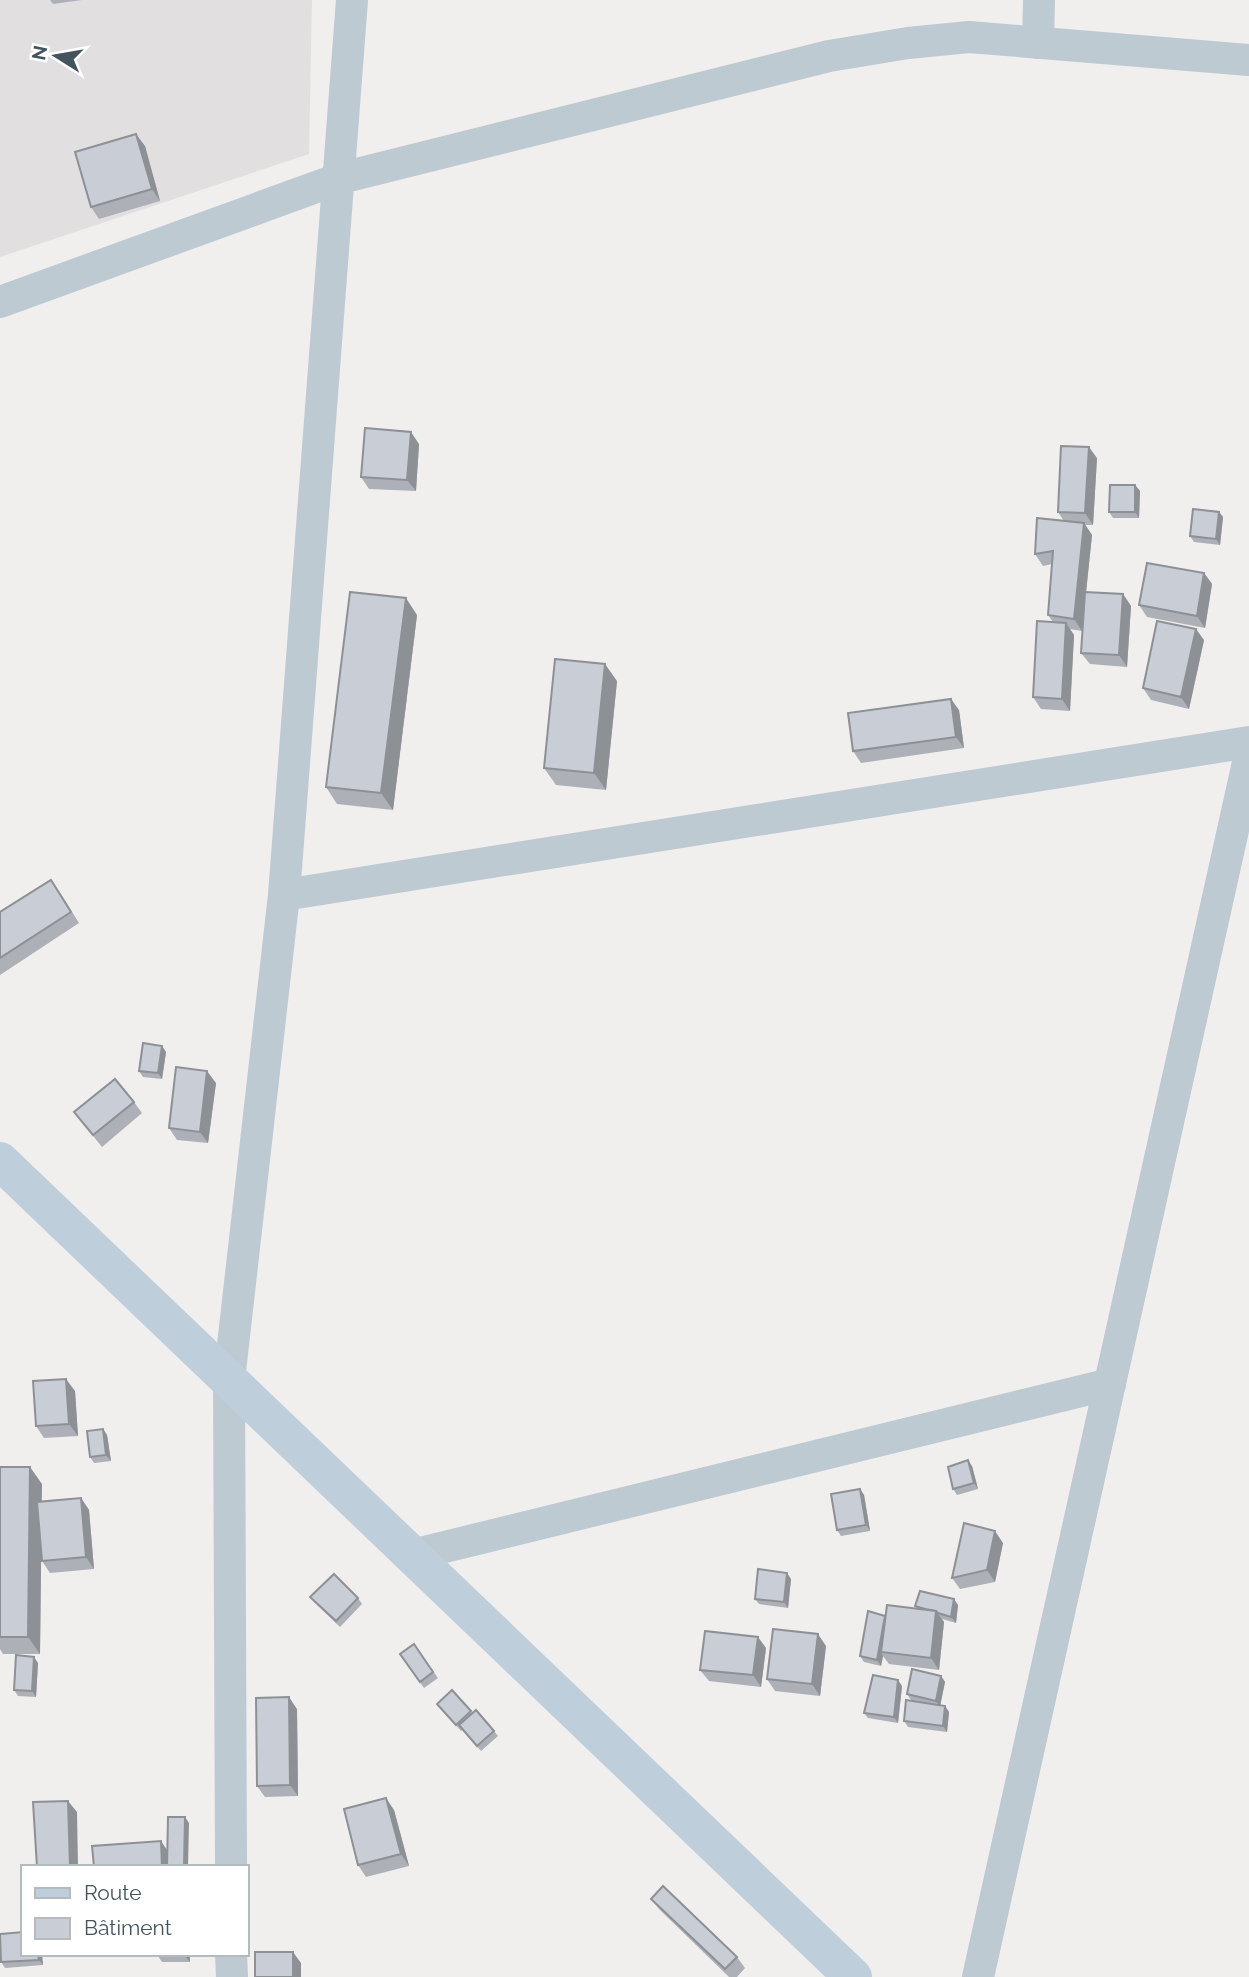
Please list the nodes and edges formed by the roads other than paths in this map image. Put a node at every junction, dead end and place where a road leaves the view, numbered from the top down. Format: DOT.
graph roads {
  1 [pos="352,0"];
  2 [pos="1040,0"];
  3 [pos="1038,43"];
  4 [pos="1249,60"];
  5 [pos="341,178"];
  6 [pos="0,302"];
  7 [pos="1249,742"];
  8 [pos="1249,758"];
  9 [pos="1235,883"];
  10 [pos="284,895"];
  11 [pos="0,1160"];
  12 [pos="229,1380"];
  13 [pos="1110,1384"];
  14 [pos="412,1555"];
  15 [pos="231,1865"];
  16 [pos="231,1956"];
  17 [pos="232,1977"];
  18 [pos="853,1977"];
  19 [pos="978,1977"];
  1 -- 5 [label="street"];
  2 -- 3 [label="street"];
  3 -- 4 [label="street"];
  3 -- 5 [label="street"];
  5 -- 6 [label="street"];
  5 -- 10 [label="street"];
  7 -- 10 [label="street"];
  8 -- 9 [label="street"];
  9 -- 13 [label="street"];
  10 -- 12 [label="street"];
  11 -- 12 [label="street"];
  12 -- 14 [label="street"];
  12 -- 15 [label="street"];
  13 -- 14 [label="street"];
  13 -- 19 [label="street"];
  14 -- 18 [label="street"];
  16 -- 17 [label="street"];
}
